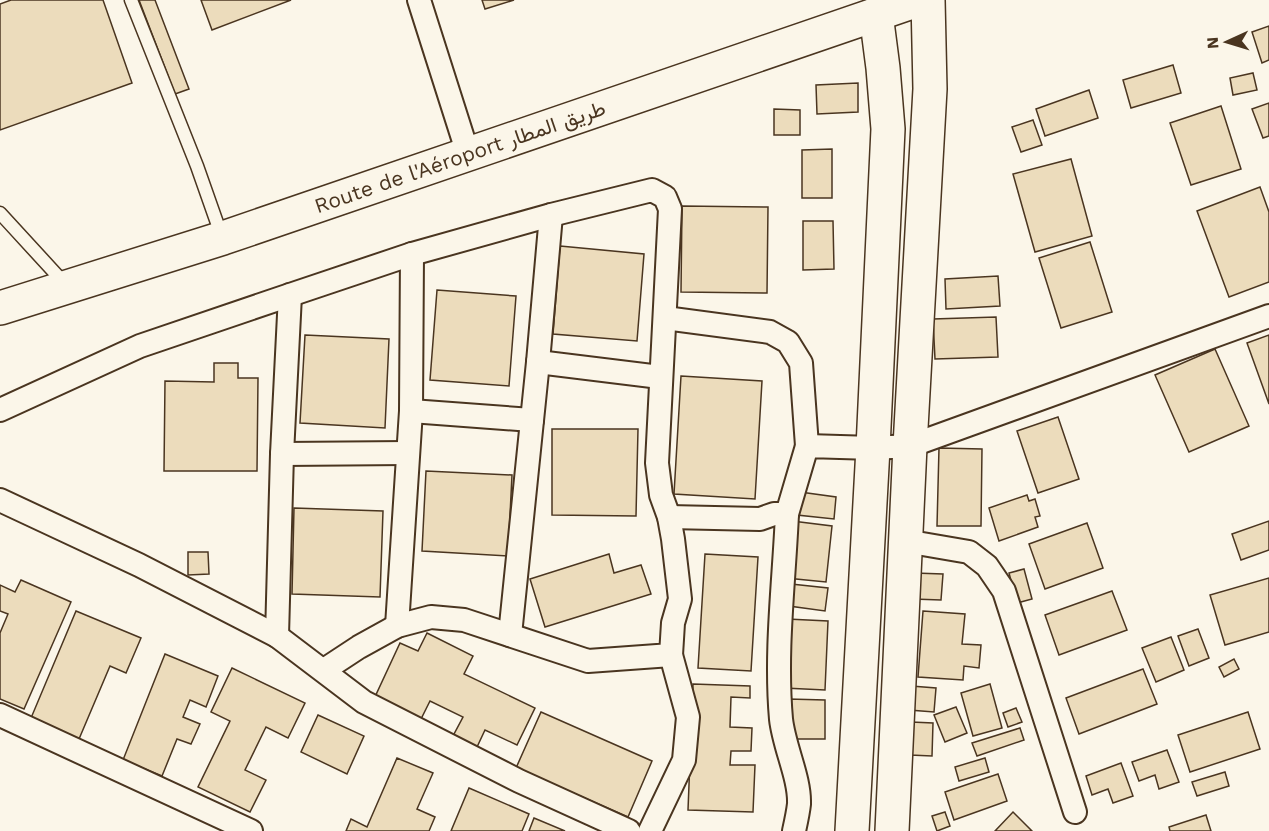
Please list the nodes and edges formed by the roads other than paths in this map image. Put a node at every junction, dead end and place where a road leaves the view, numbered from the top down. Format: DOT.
graph roads {
  1 [pos="131,0"];
  2 [pos="419,0"];
  3 [pos="918,0"];
  4 [pos="928,0"];
  5 [pos="876,14"];
  6 [pos="468,154"];
  7 [pos="0,213"];
  8 [pos="551,215"];
  9 [pos="223,238"];
  10 [pos="412,254"];
  11 [pos="68,287"];
  12 [pos="290,295"];
  13 [pos="0,308"];
  14 [pos="1269,316"];
  15 [pos="665,318"];
  16 [pos="538,362"];
  17 [pos="660,377"];
  18 [pos="0,410"];
  19 [pos="411,411"];
  20 [pos="532,420"];
  21 [pos="807,446"];
  22 [pos="910,446"];
  23 [pos="873,448"];
  24 [pos="408,453"];
  25 [pos="282,454"];
  26 [pos="0,500"];
  27 [pos="787,514"];
  28 [pos="669,517"];
  29 [pos="905,541"];
  30 [pos="397,626"];
  31 [pos="510,635"];
  32 [pos="277,636"];
  33 [pos="671,655"];
  34 [pos="324,670"];
  35 [pos="0,715"];
  36 [pos="1075,812"];
  37 [pos="251,831"];
  38 [pos="629,831"];
  39 [pos="650,831"];
  40 [pos="794,831"];
  41 [pos="852,831"];
  42 [pos="892,831"];
  1 -- 9 [label="lane"];
  2 -- 6 [label="street"];
  3 -- 5 [label="main road, Route de l'Aéroport طريق المطار"];
  4 -- 22 [label="main road"];
  5 -- 6 [label="main road, Route de l'Aéroport طريق المطار"];
  5 -- 23 [label="main road"];
  6 -- 9 [label="main road, Route de l'Aéroport طريق المطار"];
  7 -- 11 [label="lane"];
  8 -- 10 [label="street"];
  8 -- 15 [label="street"];
  8 -- 16 [label="street"];
  9 -- 11 [label="main road, Route de l'Aéroport طريق المطار"];
  10 -- 12 [label="street"];
  10 -- 19 [label="street"];
  11 -- 13 [label="main road, Route de l'Aéroport طريق المطار"];
  12 -- 18 [label="street"];
  12 -- 25 [label="street"];
  14 -- 22 [label="street"];
  15 -- 17 [label="street"];
  15 -- 21 [label="street"];
  16 -- 17 [label="street"];
  16 -- 20 [label="street"];
  17 -- 28 [label="street"];
  19 -- 20 [label="street"];
  19 -- 24 [label="street"];
  20 -- 31 [label="street"];
  21 -- 23 [label="street"];
  21 -- 27 [label="street"];
  22 -- 23 [label="street"];
  22 -- 29 [label="main road"];
  23 -- 41 [label="main road"];
  24 -- 25 [label="street"];
  24 -- 30 [label="street"];
  25 -- 32 [label="street"];
  26 -- 32 [label="street"];
  27 -- 28 [label="street"];
  27 -- 40 [label="street"];
  28 -- 33 [label="street"];
  29 -- 36 [label="street"];
  29 -- 42 [label="main road"];
  30 -- 31 [label="street"];
  30 -- 34 [label="street"];
  31 -- 33 [label="street"];
  32 -- 34 [label="street"];
  33 -- 39 [label="street"];
  34 -- 38 [label="street"];
  35 -- 37 [label="street"];
}
